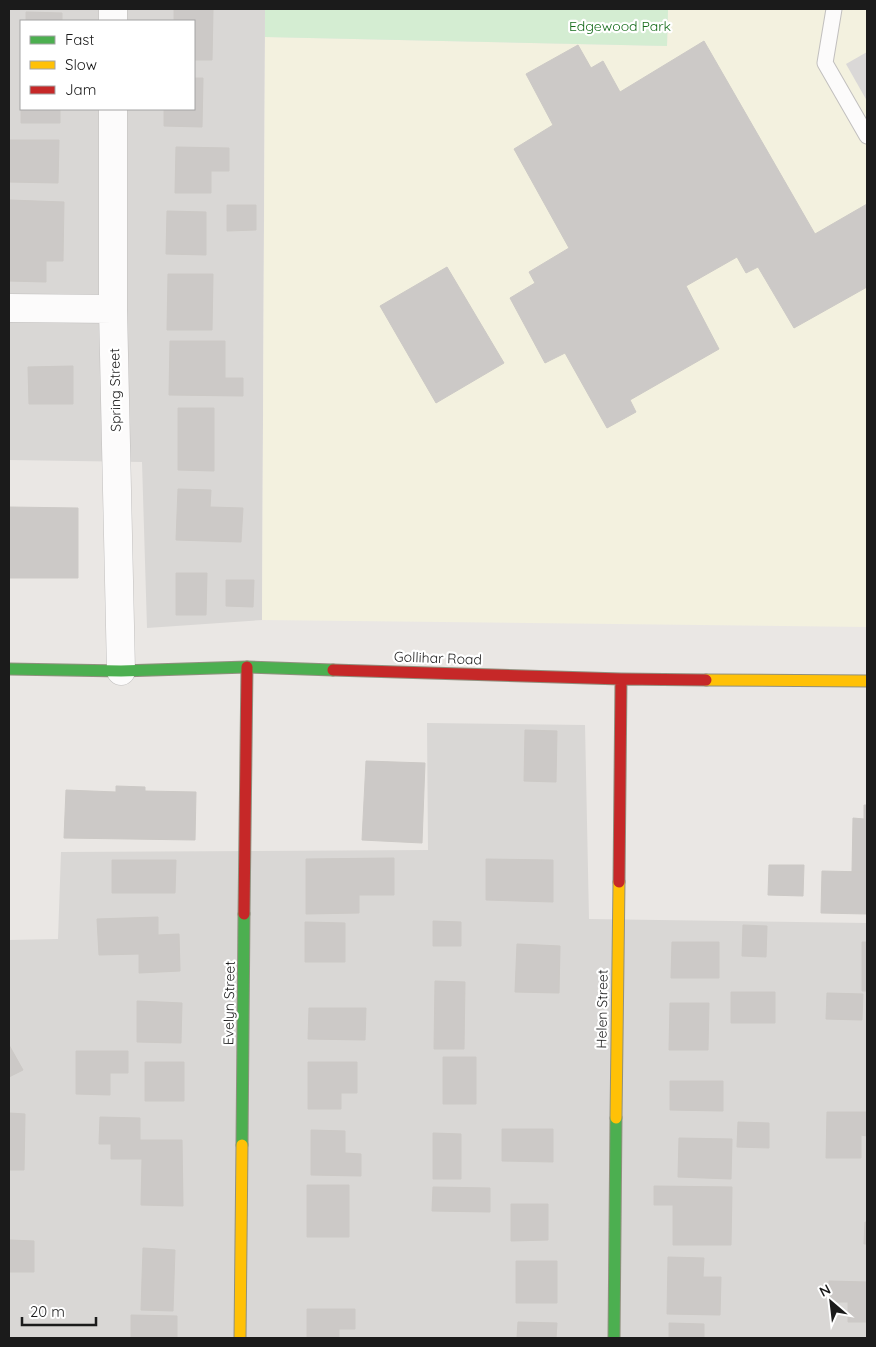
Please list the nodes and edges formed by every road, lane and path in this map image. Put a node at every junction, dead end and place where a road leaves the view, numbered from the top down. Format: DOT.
graph roads {
  1 [pos="834,9"];
  2 [pos="113,110"];
  3 [pos="867,136"];
  4 [pos="9,308"];
  5 [pos="113,309"];
  6 [pos="247,667"];
  7 [pos="9,669"];
  8 [pos="121,671"];
  9 [pos="621,679"];
  10 [pos="867,681"];
  11 [pos="240,1338"];
  12 [pos="614,1338"];
  1 -- 3 [label="lane"];
  2 -- 5 [label="street, Spring Street"];
  4 -- 5 [label="street"];
  5 -- 8 [label="street, Spring Street"];
  6 -- 8 [label="street, Gollihar Road"];
  6 -- 9 [label="street, Gollihar Road"];
  6 -- 11 [label="street, Evelyn Street"];
  7 -- 8 [label="street, Gollihar Road"];
  9 -- 10 [label="street, Gollihar Road"];
  9 -- 12 [label="street, Helen Street"];
}
